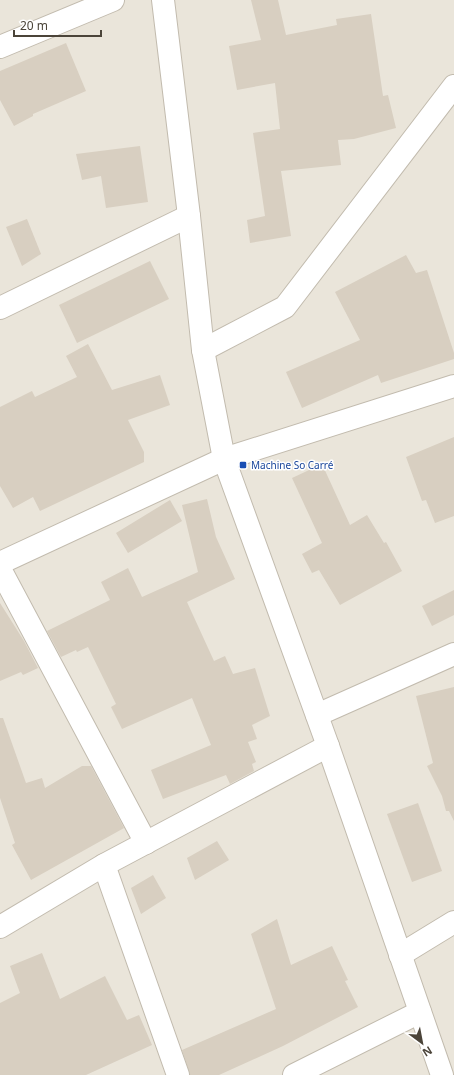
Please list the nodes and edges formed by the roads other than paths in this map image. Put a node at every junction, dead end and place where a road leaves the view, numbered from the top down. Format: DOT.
graph roads {
  1 [pos="113,0"];
  2 [pos="163,0"];
  3 [pos="0,47"];
  4 [pos="454,86"];
  5 [pos="189,216"];
  6 [pos="0,308"];
  7 [pos="203,350"];
  8 [pos="454,386"];
  9 [pos="224,459"];
  10 [pos="0,563"];
  11 [pos="0,569"];
  12 [pos="454,654"];
  13 [pos="317,715"];
  14 [pos="328,746"];
  15 [pos="146,843"];
  16 [pos="104,865"];
  17 [pos="454,922"];
  18 [pos="0,927"];
  19 [pos="400,955"];
  20 [pos="420,1012"];
  21 [pos="178,1075"];
  22 [pos="294,1075"];
  23 [pos="442,1075"];
  1 -- 3 [label="street"];
  2 -- 5 [label="street"];
  4 -- 7 [label="street"];
  5 -- 6 [label="street"];
  5 -- 7 [label="street"];
  7 -- 9 [label="street"];
  8 -- 9 [label="street"];
  9 -- 10 [label="street"];
  9 -- 13 [label="street"];
  11 -- 15 [label="street"];
  12 -- 13 [label="street"];
  13 -- 14 [label="street"];
  14 -- 15 [label="street"];
  14 -- 19 [label="street"];
  15 -- 16 [label="street"];
  16 -- 18 [label="street"];
  16 -- 21 [label="street"];
  17 -- 19 [label="street"];
  19 -- 20 [label="street"];
  20 -- 22 [label="street"];
  20 -- 23 [label="street"];
}
